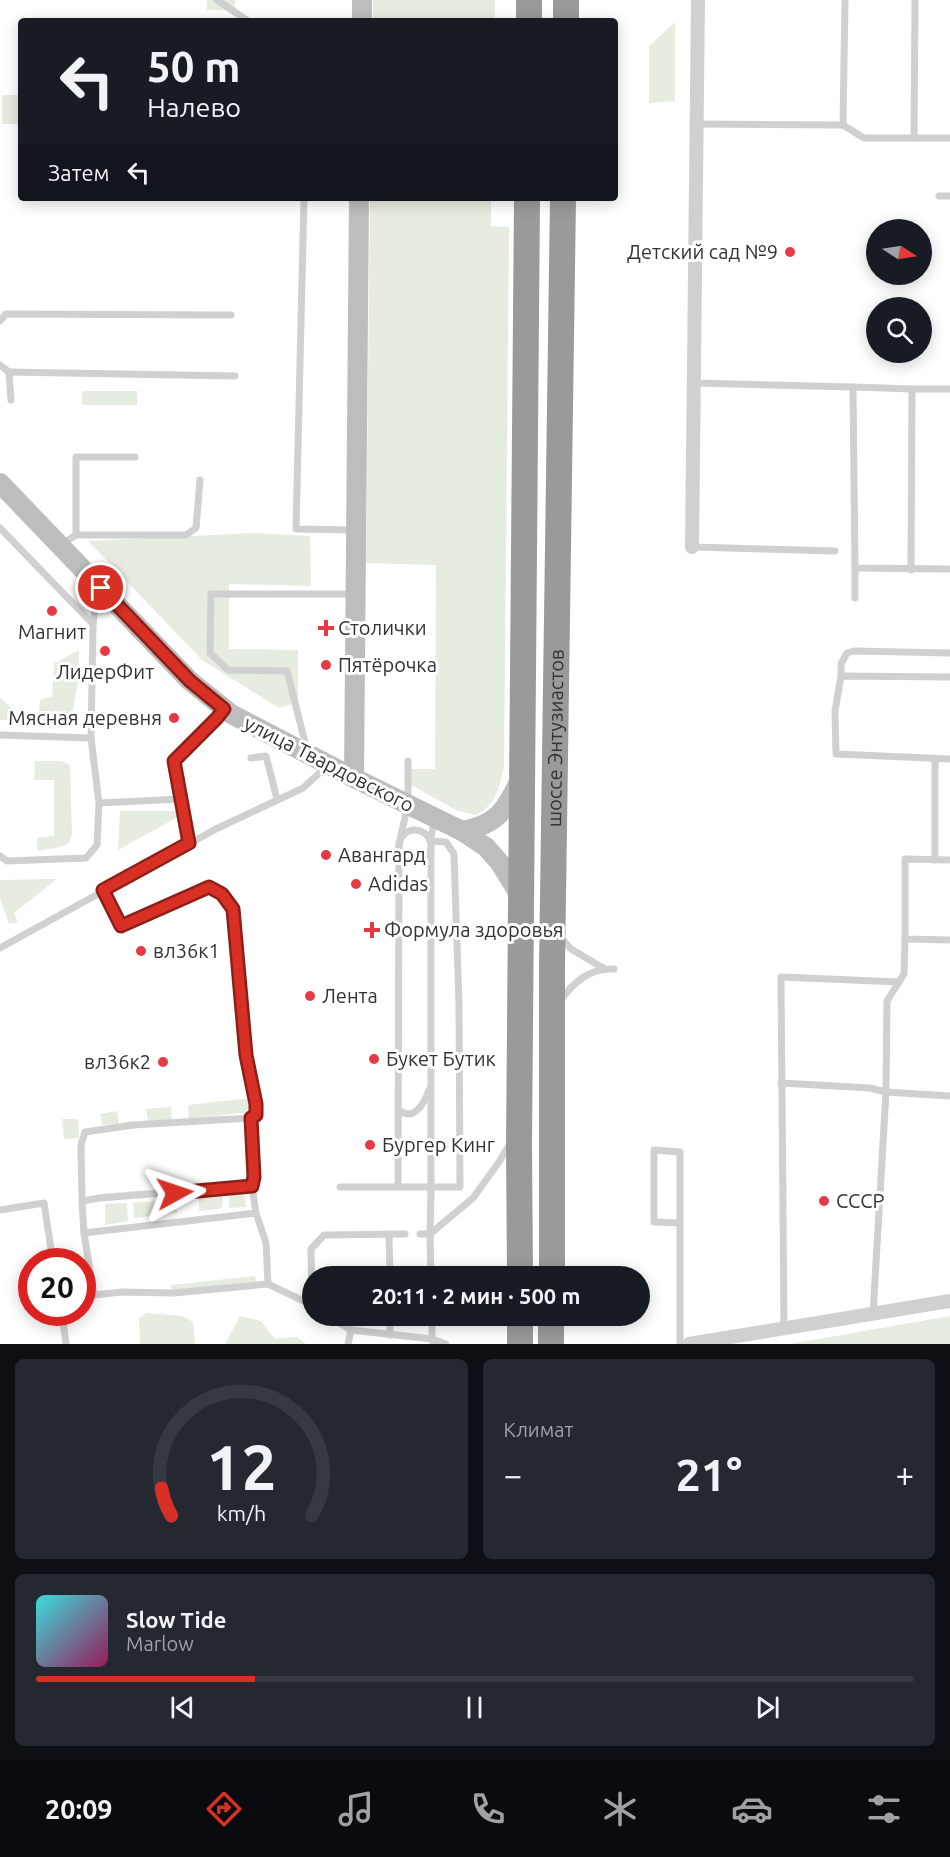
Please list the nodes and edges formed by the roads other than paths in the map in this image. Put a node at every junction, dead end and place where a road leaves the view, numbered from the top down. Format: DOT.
graph roads {
  1 [pos="217,0"];
  2 [pos="362,0"];
  3 [pos="529,0"];
  4 [pos="566,0"];
  5 [pos="698,0"];
  6 [pos="845,0"];
  7 [pos="915,0"];
  8 [pos="244,18"];
  9 [pos="362,18"];
  10 [pos="529,18"];
  11 [pos="566,18"];
  12 [pos="697,124"];
  13 [pos="843,125"];
  14 [pos="914,138"];
  15 [pos="950,138"];
  16 [pos="939,196"];
  17 [pos="950,196"];
  18 [pos="304,201"];
  19 [pos="359,201"];
  20 [pos="528,201"];
  21 [pos="563,201"];
  22 [pos="231,315"];
  23 [pos="0,321"];
  24 [pos="0,365"];
  25 [pos="9,372"];
  26 [pos="235,376"];
  27 [pos="694,383"];
  28 [pos="853,387"];
  29 [pos="912,389"];
  30 [pos="950,389"];
  31 [pos="11,400"];
  32 [pos="135,457"];
  33 [pos="200,480"];
  34 [pos="0,483"];
  35 [pos="0,528"];
  36 [pos="356,530"];
  37 [pos="68,540"];
  38 [pos="692,547"];
  39 [pos="835,551"];
  40 [pos="855,568"];
  41 [pos="950,569"];
  42 [pos="911,570"];
  43 [pos="101,588"];
  44 [pos="356,594"];
  45 [pos="855,598"];
  46 [pos="93,624"];
  47 [pos="950,653"];
  48 [pos="841,676"];
  49 [pos="950,677"];
  50 [pos="224,709"];
  51 [pos="0,735"];
  52 [pos="91,738"];
  53 [pos="308,754"];
  54 [pos="251,758"];
  55 [pos="935,759"];
  56 [pos="950,759"];
  57 [pos="408,761"];
  58 [pos="327,765"];
  59 [pos="524,771"];
  60 [pos="354,778"];
  61 [pos="181,799"];
  62 [pos="277,799"];
  63 [pos="99,803"];
  64 [pos="408,804"];
  65 [pos="435,818"];
  66 [pos="462,831"];
  67 [pos="189,843"];
  68 [pos="399,844"];
  69 [pos="430,844"];
  70 [pos="0,856"];
  71 [pos="935,860"];
  72 [pos="950,860"];
  73 [pos="103,890"];
  74 [pos="521,897"];
  75 [pos="552,929"];
  76 [pos="905,939"];
  77 [pos="950,940"];
  78 [pos="0,948"];
  79 [pos="605,969"];
  80 [pos="614,969"];
  81 [pos="899,982"];
  82 [pos="551,1013"];
  83 [pos="431,1081"];
  84 [pos="781,1083"];
  85 [pos="886,1092"];
  86 [pos="950,1096"];
  87 [pos="398,1109"];
  88 [pos="251,1118"];
  89 [pos="519,1127"];
  90 [pos="252,1186"];
  91 [pos="340,1187"];
  92 [pos="398,1187"];
  93 [pos="431,1187"];
  94 [pos="82,1202"];
  95 [pos="0,1210"];
  96 [pos="256,1213"];
  97 [pos="679,1223"];
  98 [pos="84,1233"];
  99 [pos="389,1234"];
  100 [pos="405,1234"];
  101 [pos="420,1234"];
  102 [pos="430,1234"];
  103 [pos="51,1248"];
  104 [pos="311,1266"];
  105 [pos="390,1266"];
  106 [pos="431,1266"];
  107 [pos="520,1266"];
  108 [pos="552,1266"];
  109 [pos="268,1284"];
  110 [pos="302,1300"];
  111 [pos="950,1301"];
  112 [pos="873,1314"];
  113 [pos="64,1326"];
  114 [pos="344,1326"];
  115 [pos="390,1326"];
  116 [pos="432,1326"];
  117 [pos="520,1326"];
  118 [pos="551,1326"];
  119 [pos="784,1328"];
  120 [pos="351,1330"];
  121 [pos="390,1335"];
  122 [pos="433,1342"];
  123 [pos="66,1344"];
  124 [pos="348,1344"];
  125 [pos="446,1344"];
  126 [pos="520,1344"];
  127 [pos="566,1344"];
  128 [pos="680,1344"];
  129 [pos="689,1344"];
  1 -- 8 [label="lane"];
  2 -- 9 [label="street"];
  3 -- 10 [label="highway"];
  4 -- 11 [label="highway"];
  5 -- 12 [label="street"];
  6 -- 13 [label="lane"];
  7 -- 14 [label="lane"];
  12 -- 13 [label="lane"];
  12 -- 27 [label="street"];
  13 -- 14 [label="lane"];
  14 -- 15 [label="lane"];
  16 -- 17 [label="lane"];
  18 -- 36 [label="lane"];
  19 -- 36 [label="street"];
  20 -- 59 [label="highway, шоссе Энтузиастов"];
  21 -- 75 [label="highway, шоссе Энтузиастов"];
  22 -- 23 [label="lane"];
  24 -- 25 [label="lane"];
  25 -- 26 [label="lane"];
  25 -- 31 [label="lane"];
  27 -- 28 [label="lane"];
  27 -- 38 [label="street"];
  28 -- 29 [label="lane"];
  28 -- 40 [label="lane"];
  29 -- 30 [label="lane"];
  29 -- 42 [label="lane"];
  32 -- 37 [label="lane"];
  33 -- 37 [label="lane"];
  34 -- 37 [label="street, улица Твардовского"];
  35 -- 46 [label="lane"];
  36 -- 44 [label="street"];
  37 -- 43 [label="street, улица Твардовского"];
  38 -- 39 [label="lane"];
  40 -- 42 [label="lane"];
  40 -- 45 [label="lane"];
  41 -- 42 [label="lane"];
  43 -- 46 [label="lane"];
  43 -- 50 [label="street, улица Твардовского"];
  44 -- 53 [label="lane"];
  44 -- 60 [label="street"];
  46 -- 52 [label="lane"];
  47 -- 48 [label="lane"];
  48 -- 49 [label="lane"];
  48 -- 55 [label="lane"];
  50 -- 53 [label="street, улица Твардовского"];
  50 -- 61 [label="lane"];
  51 -- 52 [label="lane"];
  52 -- 63 [label="lane"];
  53 -- 58 [label="street, улица Твардовского"];
  54 -- 62 [label="lane"];
  55 -- 56 [label="lane"];
  55 -- 71 [label="lane"];
  57 -- 64 [label="lane"];
  58 -- 60 [label="street, улица Твардовского"];
  58 -- 62 [label="lane"];
  59 -- 66 [label="street"];
  59 -- 74 [label="highway, шоссе Энтузиастов"];
  60 -- 64 [label="street, улица Твардовского"];
  61 -- 63 [label="lane"];
  61 -- 67 [label="lane"];
  62 -- 67 [label="lane"];
  63 -- 70 [label="lane"];
  64 -- 65 [label="street, улица Твардовского"];
  64 -- 68 [label="lane"];
  65 -- 66 [label="street, улица Твардовского"];
  65 -- 69 [label="lane"];
  66 -- 74 [label="street, улица Твардовского"];
  67 -- 73 [label="lane"];
  68 -- 69 [label="lane"];
  68 -- 69 [label="lane"];
  68 -- 87 [label="lane"];
  69 -- 83 [label="lane"];
  69 -- 93 [label="lane"];
  71 -- 72 [label="lane"];
  71 -- 76 [label="lane"];
  73 -- 78 [label="lane"];
  73 -- 88 [label="lane"];
  74 -- 89 [label="highway, шоссе Энтузиастов"];
  75 -- 79 [label="lane"];
  75 -- 82 [label="highway, шоссе Энтузиастов"];
  76 -- 77 [label="lane"];
  76 -- 81 [label="lane"];
  79 -- 80 [label="lane"];
  79 -- 82 [label="lane"];
  81 -- 84 [label="lane"];
  81 -- 85 [label="lane"];
  82 -- 108 [label="highway, шоссе Энтузиастов"];
  83 -- 87 [label="lane"];
  83 -- 93 [label="lane"];
  84 -- 85 [label="lane"];
  84 -- 119 [label="lane"];
  85 -- 86 [label="lane"];
  85 -- 112 [label="lane"];
  87 -- 92 [label="lane"];
  88 -- 90 [label="lane"];
  88 -- 94 [label="lane"];
  89 -- 102 [label="lane"];
  89 -- 107 [label="highway, шоссе Энтузиастов"];
  90 -- 94 [label="lane"];
  90 -- 96 [label="lane"];
  91 -- 92 [label="lane"];
  92 -- 93 [label="lane"];
  93 -- 102 [label="lane"];
  94 -- 98 [label="lane"];
  95 -- 103 [label="lane"];
  96 -- 98 [label="lane"];
  96 -- 109 [label="lane"];
  97 -- 97 [label="lane"];
  97 -- 128 [label="lane"];
  98 -- 109 [label="lane"];
  99 -- 100 [label="lane"];
  99 -- 104 [label="lane"];
  99 -- 105 [label="lane"];
  101 -- 102 [label="lane"];
  102 -- 106 [label="lane"];
  109 -- 110 [label="lane"];
  111 -- 112 [label="street"];
  112 -- 119 [label="street"];
  113 -- 123 [label="lane"];
  114 -- 120 [label="lane"];
  115 -- 121 [label="lane"];
  116 -- 122 [label="lane"];
  117 -- 126 [label="highway"];
  118 -- 127 [label="street"];
  119 -- 129 [label="street"];
  120 -- 121 [label="lane"];
  120 -- 124 [label="lane"];
  121 -- 122 [label="lane"];
  122 -- 125 [label="lane"];
}
